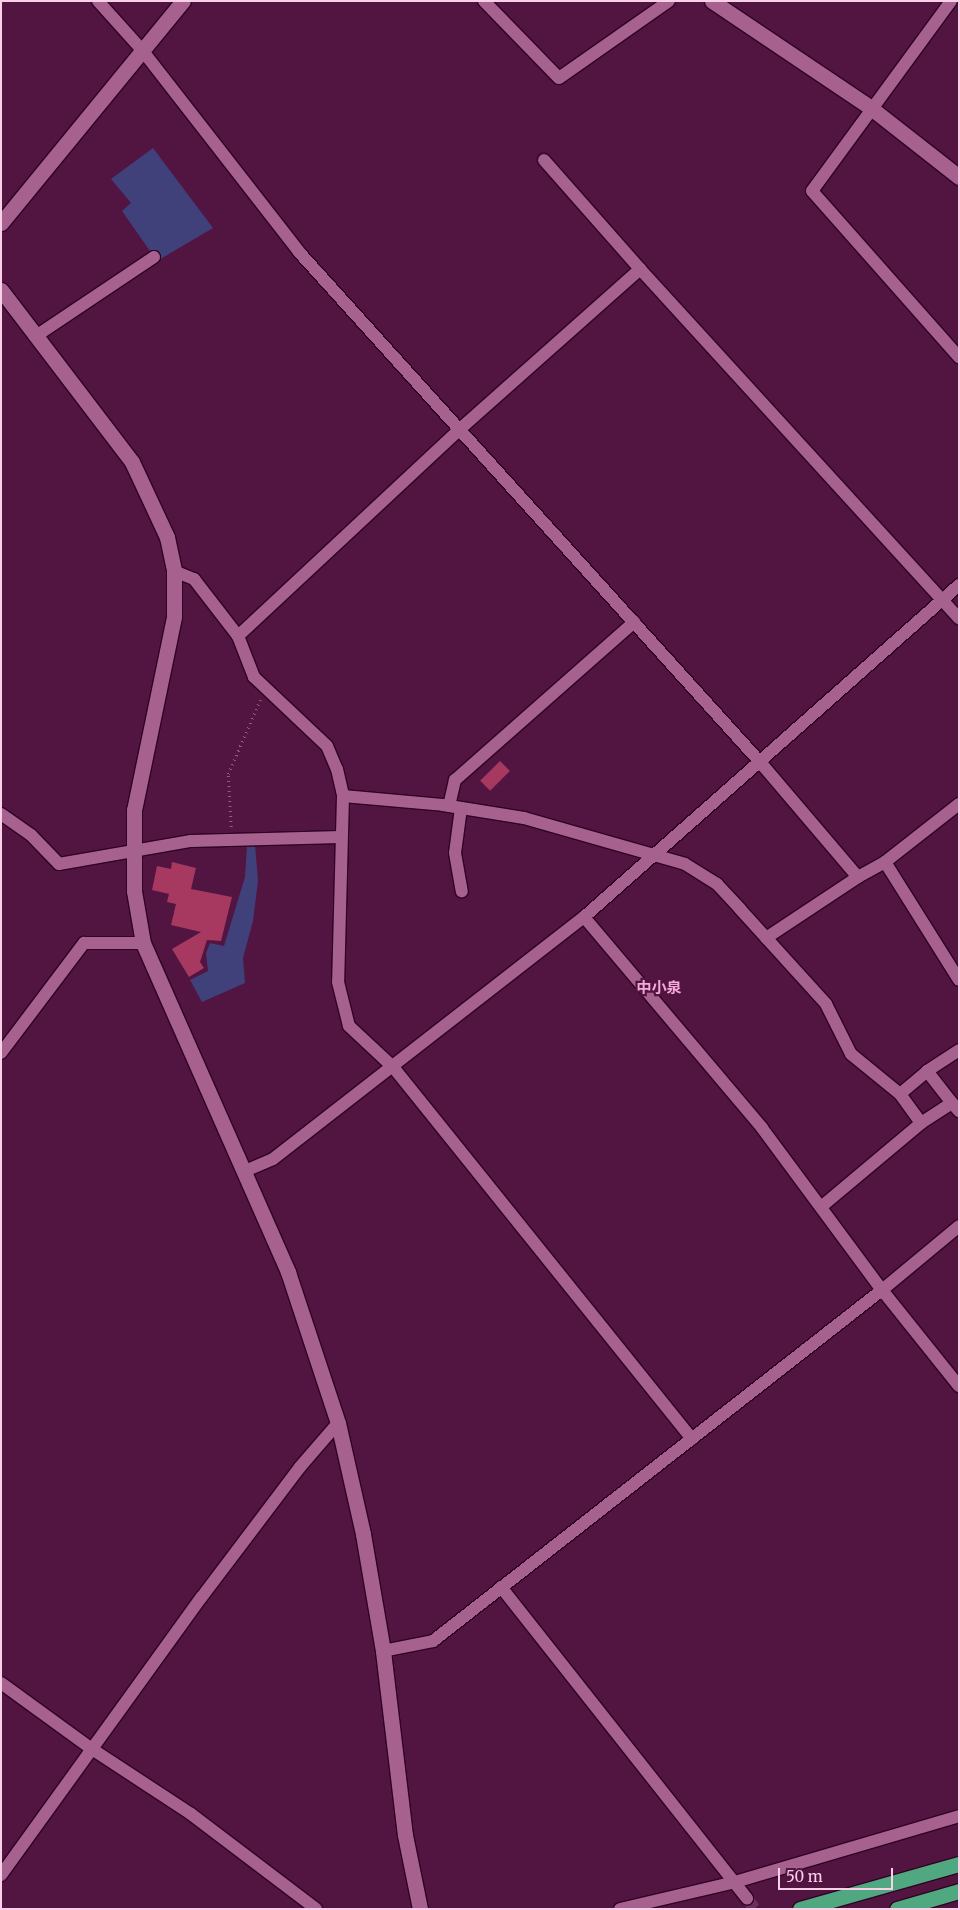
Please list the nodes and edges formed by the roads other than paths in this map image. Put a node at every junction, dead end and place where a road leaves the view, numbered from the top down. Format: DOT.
graph roads {
  1 [pos="98,1"];
  2 [pos="183,1"];
  3 [pos="484,1"];
  4 [pos="670,1"];
  5 [pos="712,1"];
  6 [pos="951,5"];
  7 [pos="142,50"];
  8 [pos="871,108"];
  9 [pos="544,160"];
  10 [pos="959,177"];
  11 [pos="1,222"];
  12 [pos="154,257"];
  13 [pos="640,269"];
  14 [pos="1,290"];
  15 [pos="36,336"];
  16 [pos="959,357"];
  17 [pos="460,429"];
  18 [pos="174,570"];
  19 [pos="959,585"];
  20 [pos="943,600"];
  21 [pos="959,618"];
  22 [pos="634,622"];
  23 [pos="238,636"];
  24 [pos="760,762"];
  25 [pos="343,796"];
  26 [pos="959,804"];
  27 [pos="455,807"];
  28 [pos="1,814"];
  29 [pos="341,837"];
  30 [pos="133,853"];
  31 [pos="654,854"];
  32 [pos="885,862"];
  33 [pos="858,877"];
  34 [pos="462,891"];
  35 [pos="584,917"];
  36 [pos="766,938"];
  37 [pos="143,943"];
  38 [pos="959,980"];
  39 [pos="959,1050"];
  40 [pos="1,1053"];
  41 [pos="393,1066"];
  42 [pos="928,1071"];
  43 [pos="900,1094"];
  44 [pos="955,1107"];
  45 [pos="921,1124"];
  46 [pos="245,1171"];
  47 [pos="821,1207"];
  48 [pos="959,1226"];
  49 [pos="882,1290"];
  50 [pos="959,1386"];
  51 [pos="338,1424"];
  52 [pos="692,1439"];
  53 [pos="501,1587"];
  54 [pos="383,1651"];
  55 [pos="1,1683"];
  56 [pos="92,1749"];
  57 [pos="959,1816"];
  58 [pos="959,1864"];
  59 [pos="1,1875"];
  60 [pos="735,1882"];
  61 [pos="959,1891"];
  62 [pos="747,1899"];
  63 [pos="316,1909"];
  64 [pos="420,1909"];
  65 [pos="620,1909"];
  66 [pos="800,1909"];
  67 [pos="897,1909"];
  1 -- 7 [label="street"];
  2 -- 7 [label="street"];
  3 -- 4 [label="street"];
  5 -- 8 [label="street"];
  6 -- 8 [label="street"];
  7 -- 11 [label="street"];
  7 -- 17 [label="street"];
  8 -- 10 [label="street"];
  8 -- 16 [label="street"];
  9 -- 13 [label="street"];
  12 -- 15 [label="street"];
  13 -- 17 [label="street"];
  13 -- 20 [label="street"];
  14 -- 15 [label="street"];
  15 -- 18 [label="street"];
  17 -- 22 [label="street"];
  17 -- 23 [label="street"];
  18 -- 23 [label="street"];
  18 -- 30 [label="street"];
  19 -- 20 [label="street"];
  20 -- 21 [label="street"];
  20 -- 24 [label="street"];
  22 -- 24 [label="street"];
  22 -- 27 [label="street"];
  23 -- 25 [label="street"];
  24 -- 31 [label="street"];
  24 -- 33 [label="street"];
  25 -- 27 [label="street"];
  25 -- 29 [label="street"];
  26 -- 32 [label="street"];
  27 -- 31 [label="street"];
  27 -- 34 [label="street"];
  28 -- 30 [label="street"];
  29 -- 30 [label="street"];
  29 -- 41 [label="street"];
  30 -- 37 [label="street"];
  31 -- 35 [label="street"];
  31 -- 36 [label="street"];
  32 -- 33 [label="street"];
  32 -- 38 [label="street"];
  33 -- 36 [label="street"];
  35 -- 41 [label="street"];
  35 -- 47 [label="street"];
  36 -- 43 [label="street"];
  37 -- 40 [label="street"];
  37 -- 46 [label="street"];
  39 -- 42 [label="street"];
  41 -- 46 [label="street"];
  41 -- 52 [label="street"];
  42 -- 43 [label="street"];
  42 -- 44 [label="street"];
  43 -- 45 [label="street"];
  44 -- 45 [label="street"];
  45 -- 47 [label="street"];
  46 -- 51 [label="street"];
  47 -- 49 [label="street"];
  48 -- 49 [label="street"];
  49 -- 50 [label="street"];
  49 -- 52 [label="street"];
  51 -- 54 [label="street"];
  51 -- 56 [label="street"];
  52 -- 53 [label="street"];
  53 -- 54 [label="street"];
  53 -- 60 [label="street"];
  54 -- 64 [label="street"];
  55 -- 56 [label="street"];
  56 -- 59 [label="street"];
  56 -- 63 [label="street"];
  57 -- 60 [label="street"];
  58 -- 66 [label="highway"];
  60 -- 62 [label="street"];
  60 -- 65 [label="street"];
  61 -- 67 [label="highway"];
}
